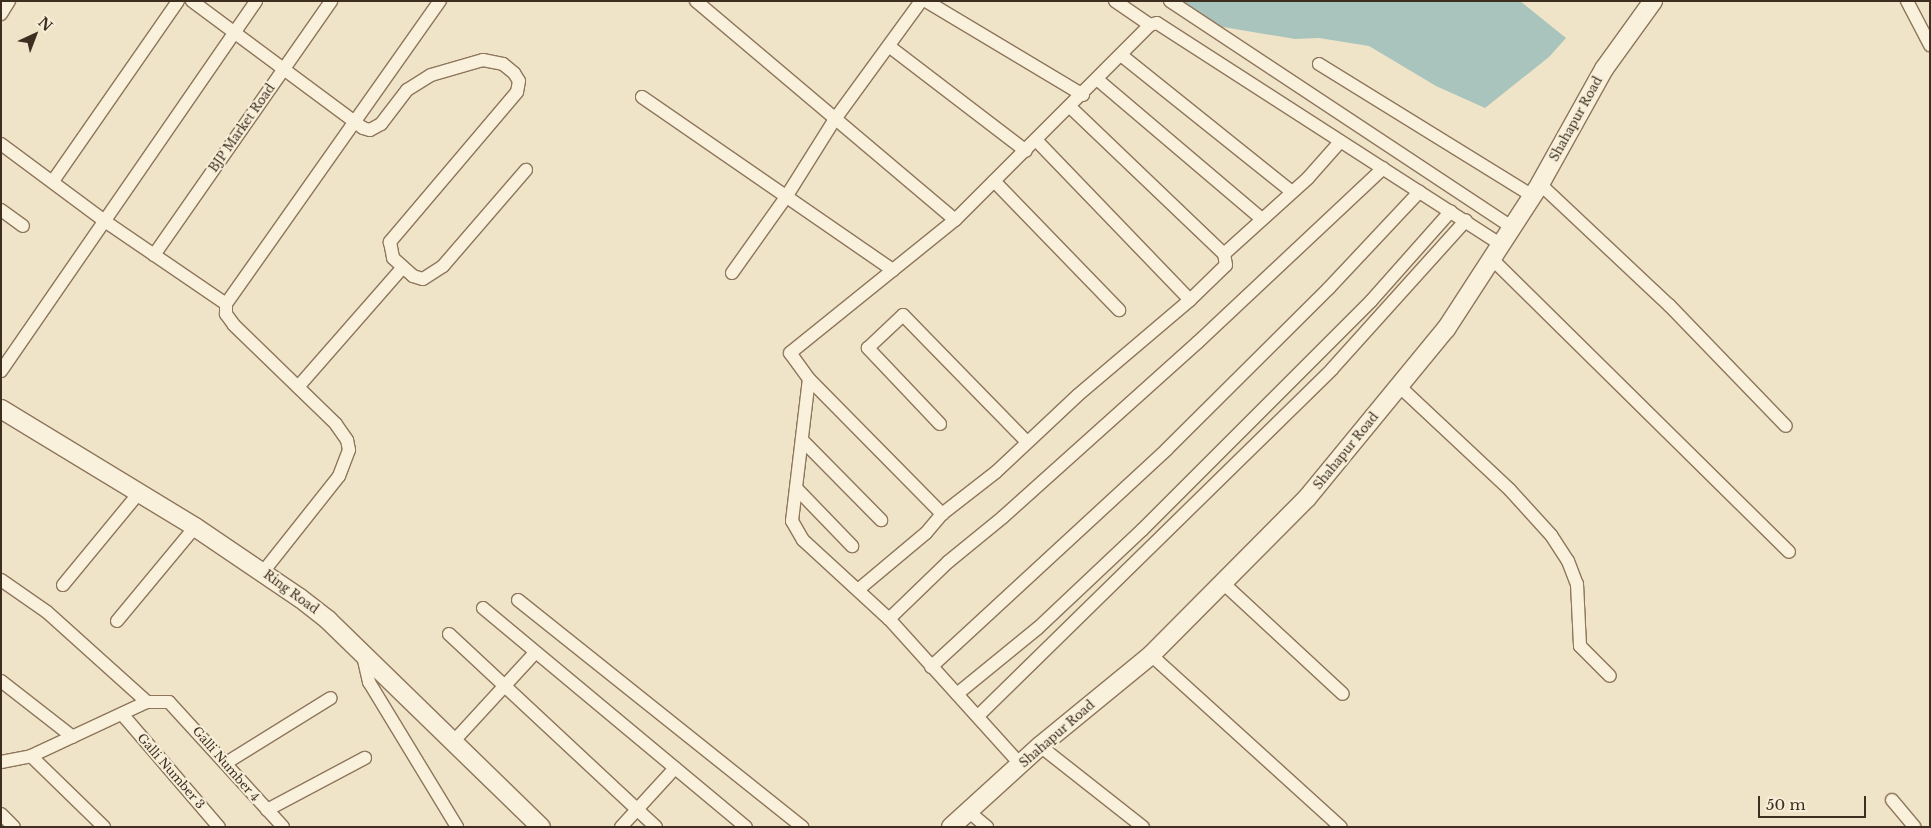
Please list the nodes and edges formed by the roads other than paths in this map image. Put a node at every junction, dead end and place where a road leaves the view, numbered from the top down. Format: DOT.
graph roads {
  1 [pos="9,1"];
  2 [pos="178,1"];
  3 [pos="192,1"];
  4 [pos="256,1"];
  5 [pos="331,1"];
  6 [pos="440,1"];
  7 [pos="696,1"];
  8 [pos="922,1"];
  9 [pos="926,1"];
  10 [pos="1115,1"];
  11 [pos="1170,1"];
  12 [pos="1653,1"];
  13 [pos="1907,1"];
  14 [pos="1,14"];
  15 [pos="1150,25"];
  16 [pos="235,33"];
  17 [pos="1930,46"];
  18 [pos="890,47"];
  19 [pos="1122,55"];
  20 [pos="1319,64"];
  21 [pos="284,68"];
  22 [pos="1098,80"];
  23 [pos="1083,95"];
  24 [pos="642,97"];
  25 [pos="1070,107"];
  26 [pos="835,119"];
  27 [pos="355,122"];
  28 [pos="1036,140"];
  29 [pos="1340,142"];
  30 [pos="1,144"];
  31 [pos="1026,151"];
  32 [pos="1383,168"];
  33 [pos="526,170"];
  34 [pos="52,181"];
  35 [pos="994,181"];
  36 [pos="1536,190"];
  37 [pos="1292,192"];
  38 [pos="1419,192"];
  39 [pos="786,197"];
  40 [pos="1,210"];
  41 [pos="1451,211"];
  42 [pos="1262,219"];
  43 [pos="955,220"];
  44 [pos="1466,220"];
  45 [pos="106,222"];
  46 [pos="23,226"];
  47 [pos="1512,227"];
  48 [pos="1496,252"];
  49 [pos="1224,254"];
  50 [pos="154,255"];
  51 [pos="402,268"];
  52 [pos="893,270"];
  53 [pos="732,273"];
  54 [pos="1190,300"];
  55 [pos="226,304"];
  56 [pos="1119,310"];
  57 [pos="1,371"];
  58 [pos="809,379"];
  59 [pos="1399,386"];
  60 [pos="298,387"];
  61 [pos="1,409"];
  62 [pos="940,424"];
  63 [pos="1786,426"];
  64 [pos="804,442"];
  65 [pos="1027,442"];
  66 [pos="796,488"];
  67 [pos="138,494"];
  68 [pos="942,514"];
  69 [pos="881,520"];
  70 [pos="195,527"];
  71 [pos="852,546"];
  72 [pos="1788,552"];
  73 [pos="263,572"];
  74 [pos="1,580"];
  75 [pos="1223,584"];
  76 [pos="64,585"];
  77 [pos="859,589"];
  78 [pos="518,600"];
  79 [pos="482,608"];
  80 [pos="890,619"];
  81 [pos="117,621"];
  82 [pos="449,634"];
  83 [pos="534,654"];
  84 [pos="1151,654"];
  85 [pos="364,656"];
  86 [pos="931,667"];
  87 [pos="1610,676"];
  88 [pos="1,681"];
  89 [pos="506,687"];
  90 [pos="957,694"];
  91 [pos="1343,694"];
  92 [pos="332,698"];
  93 [pos="147,702"];
  94 [pos="122,714"];
  95 [pos="978,716"];
  96 [pos="73,737"];
  97 [pos="453,742"];
  98 [pos="1040,746"];
  99 [pos="31,756"];
  100 [pos="366,758"];
  101 [pos="1,762"];
  102 [pos="226,763"];
  103 [pos="1021,765"];
  104 [pos="675,768"];
  105 [pos="1892,800"];
  106 [pos="267,810"];
  107 [pos="637,810"];
  108 [pos="968,811"];
  109 [pos="1,814"];
  110 [pos="14,827"];
  111 [pos="104,827"];
  112 [pos="219,827"];
  113 [pos="283,827"];
  114 [pos="457,827"];
  115 [pos="541,827"];
  116 [pos="621,827"];
  117 [pos="656,827"];
  118 [pos="746,827"];
  119 [pos="802,827"];
  120 [pos="950,827"];
  121 [pos="987,827"];
  122 [pos="1143,827"];
  123 [pos="1341,827"];
  124 [pos="1915,827"];
  1 -- 14 [label="street"];
  2 -- 34 [label="street"];
  3 -- 16 [label="street"];
  4 -- 16 [label="street"];
  5 -- 21 [label="street, BJP Market Road"];
  6 -- 27 [label="street"];
  7 -- 26 [label="street"];
  8 -- 18 [label="street"];
  9 -- 23 [label="street"];
  10 -- 15 [label="street"];
  11 -- 47 [label="street"];
  12 -- 36 [label="main road, Shahapur Road"];
  13 -- 17 [label="street"];
  15 -- 19 [label="street"];
  15 -- 29 [label="street"];
  16 -- 21 [label="street"];
  16 -- 45 [label="street"];
  18 -- 26 [label="street"];
  18 -- 31 [label="street"];
  19 -- 22 [label="street"];
  19 -- 37 [label="street"];
  20 -- 36 [label="street"];
  21 -- 27 [label="street"];
  21 -- 50 [label="street, BJP Market Road"];
  22 -- 23 [label="street"];
  22 -- 42 [label="street"];
  23 -- 25 [label="street"];
  24 -- 39 [label="street"];
  25 -- 28 [label="street"];
  25 -- 49 [label="street"];
  26 -- 39 [label="street"];
  26 -- 43 [label="street"];
  27 -- 51 [label="street"];
  27 -- 55 [label="street"];
  28 -- 31 [label="street"];
  28 -- 54 [label="street"];
  29 -- 32 [label="street"];
  29 -- 37 [label="street"];
  30 -- 34 [label="street"];
  31 -- 35 [label="street"];
  32 -- 38 [label="street"];
  32 -- 80 [label="street"];
  33 -- 51 [label="street"];
  34 -- 45 [label="street"];
  35 -- 43 [label="street"];
  35 -- 56 [label="street"];
  36 -- 47 [label="main road, Shahapur Road"];
  36 -- 63 [label="street"];
  37 -- 42 [label="street"];
  38 -- 41 [label="street"];
  38 -- 86 [label="street"];
  39 -- 52 [label="street"];
  39 -- 53 [label="street"];
  40 -- 46 [label="street"];
  41 -- 44 [label="street"];
  41 -- 90 [label="street"];
  42 -- 49 [label="street"];
  43 -- 52 [label="street"];
  44 -- 48 [label="street"];
  44 -- 95 [label="street"];
  45 -- 50 [label="street"];
  45 -- 57 [label="street"];
  47 -- 48 [label="main road, Shahapur Road"];
  48 -- 59 [label="main road, Shahapur Road"];
  48 -- 72 [label="street"];
  49 -- 54 [label="street"];
  50 -- 55 [label="street"];
  51 -- 60 [label="street"];
  52 -- 58 [label="street"];
  54 -- 65 [label="street"];
  55 -- 60 [label="street"];
  58 -- 64 [label="street"];
  58 -- 68 [label="street"];
  59 -- 75 [label="main road, Shahapur Road"];
  59 -- 87 [label="street"];
  60 -- 73 [label="street"];
  61 -- 67 [label="main road, Ring Road"];
  62 -- 65 [label="street"];
  64 -- 66 [label="street"];
  64 -- 69 [label="street"];
  65 -- 68 [label="street"];
  66 -- 71 [label="street"];
  66 -- 77 [label="street"];
  67 -- 70 [label="main road, Ring Road"];
  67 -- 76 [label="street"];
  68 -- 77 [label="street"];
  70 -- 73 [label="main road, Ring Road"];
  70 -- 81 [label="street"];
  73 -- 85 [label="main road, Ring Road"];
  74 -- 93 [label="street"];
  75 -- 84 [label="main road, Shahapur Road"];
  75 -- 91 [label="street"];
  77 -- 80 [label="street"];
  78 -- 119 [label="street"];
  79 -- 83 [label="street"];
  80 -- 86 [label="street"];
  82 -- 89 [label="street"];
  83 -- 89 [label="street"];
  83 -- 104 [label="street"];
  84 -- 98 [label="main road, Shahapur Road"];
  84 -- 123 [label="street"];
  85 -- 97 [label="main road, Ring Road"];
  85 -- 114 [label="street"];
  86 -- 90 [label="street"];
  88 -- 96 [label="street"];
  89 -- 97 [label="street"];
  89 -- 107 [label="street"];
  90 -- 95 [label="street"];
  92 -- 102 [label="street"];
  93 -- 94 [label="street"];
  93 -- 102 [label="street, Galli Number 4"];
  94 -- 96 [label="street"];
  94 -- 112 [label="street, Galli Number 3"];
  95 -- 103 [label="street"];
  96 -- 99 [label="street"];
  97 -- 115 [label="main road, Ring Road"];
  98 -- 103 [label="main road, Shahapur Road"];
  98 -- 122 [label="street"];
  99 -- 101 [label="street"];
  99 -- 111 [label="street"];
  100 -- 106 [label="street"];
  102 -- 106 [label="street, Galli Number 4"];
  103 -- 108 [label="main road, Shahapur Road"];
  104 -- 107 [label="street"];
  104 -- 118 [label="street"];
  105 -- 124 [label="street"];
  106 -- 113 [label="street, Galli Number 4"];
  107 -- 116 [label="street"];
  107 -- 117 [label="street"];
  108 -- 120 [label="main road, Shahapur Road"];
  108 -- 121 [label="street"];
  109 -- 110 [label="street"];
}
